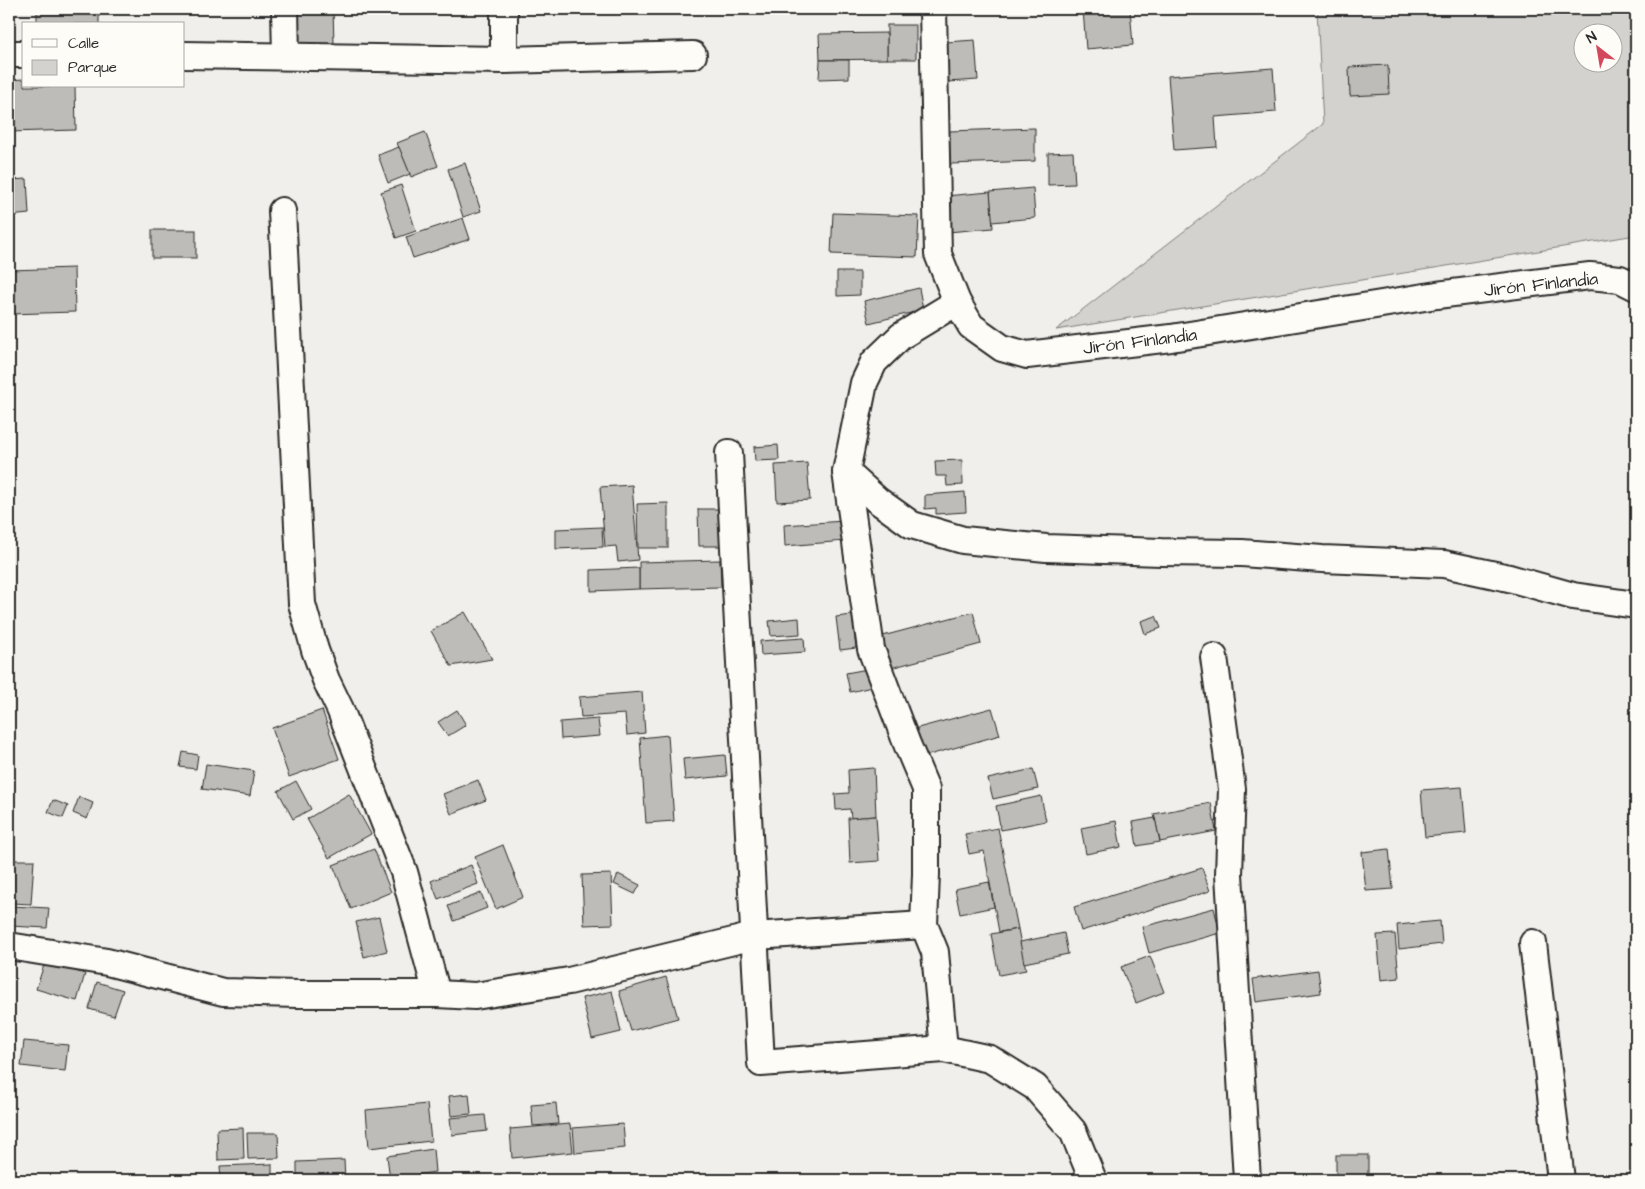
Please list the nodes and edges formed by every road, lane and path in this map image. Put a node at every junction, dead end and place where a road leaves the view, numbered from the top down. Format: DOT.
graph roads {
  1 [pos="285,9"];
  2 [pos="504,9"];
  3 [pos="933,9"];
  4 [pos="9,54"];
  5 [pos="22,54"];
  6 [pos="185,55"];
  7 [pos="694,55"];
  8 [pos="286,56"];
  9 [pos="504,60"];
  10 [pos="282,212"];
  11 [pos="1636,287"];
  12 [pos="957,302"];
  13 [pos="729,453"];
  14 [pos="846,472"];
  15 [pos="1636,604"];
  16 [pos="1214,657"];
  17 [pos="924,925"];
  18 [pos="754,936"];
  19 [pos="1533,943"];
  20 [pos="9,946"];
  21 [pos="437,994"];
  22 [pos="944,1049"];
  23 [pos="1092,1180"];
  24 [pos="1247,1180"];
  25 [pos="1561,1180"];
  1 -- 8 [label="street"];
  2 -- 9 [label="street"];
  3 -- 12 [label="street, Jirón Finlandia"];
  4 -- 5 [label="street"];
  6 -- 8 [label="street"];
  7 -- 9 [label="street"];
  8 -- 9 [label="street"];
  10 -- 21 [label="street"];
  11 -- 12 [label="street, Jirón Finlandia"];
  12 -- 14 [label="street"];
  13 -- 18 [label="street"];
  14 -- 15 [label="street"];
  14 -- 17 [label="street"];
  16 -- 24 [label="street"];
  17 -- 18 [label="street"];
  17 -- 22 [label="street"];
  18 -- 21 [label="street"];
  18 -- 22 [label="street"];
  19 -- 25 [label="street"];
  20 -- 21 [label="street"];
  22 -- 23 [label="street"];
}
